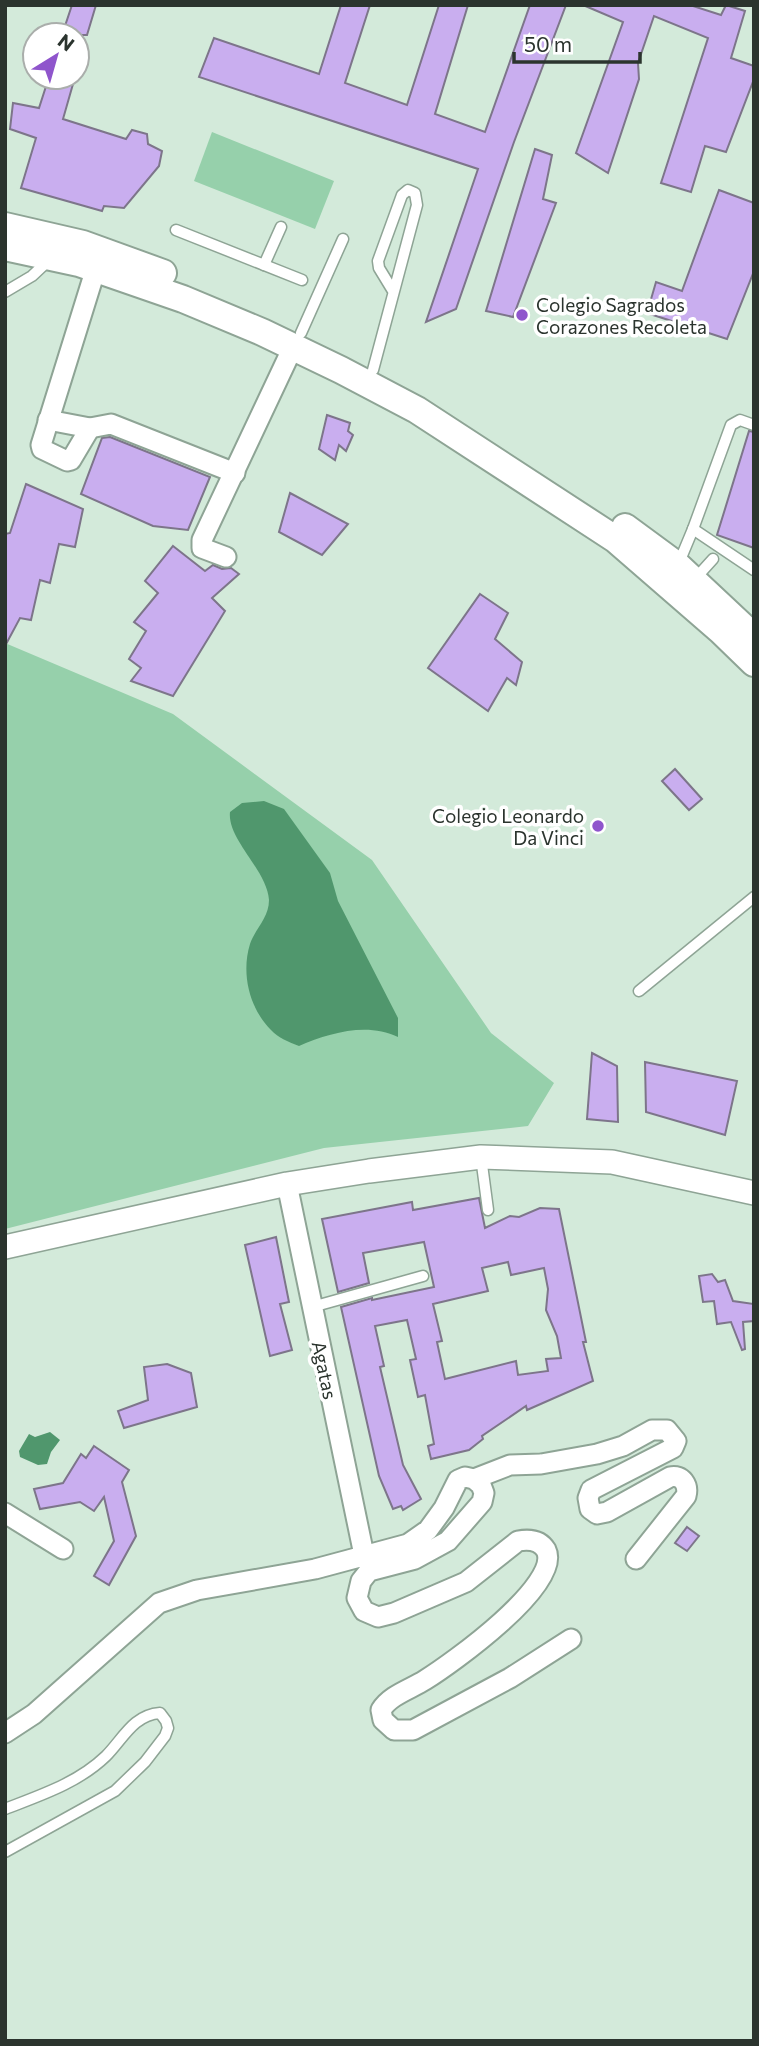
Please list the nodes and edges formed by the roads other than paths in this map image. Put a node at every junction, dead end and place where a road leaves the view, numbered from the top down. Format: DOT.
graph roads {
  1 [pos="5,226"];
  2 [pos="281,227"];
  3 [pos="176,230"];
  4 [pos="343,239"];
  5 [pos="5,247"];
  6 [pos="52,257"];
  7 [pos="264,265"];
  8 [pos="96,268"];
  9 [pos="302,280"];
  10 [pos="9,287"];
  11 [pos="393,290"];
  12 [pos="297,340"];
  13 [pos="373,370"];
  14 [pos="48,420"];
  15 [pos="754,425"];
  16 [pos="90,428"];
  17 [pos="235,473"];
  18 [pos="694,529"];
  19 [pos="718,553"];
  20 [pos="226,558"];
  21 [pos="754,570"];
  22 [pos="686,573"];
  23 [pos="754,637"];
  24 [pos="754,663"];
  25 [pos="754,897"];
  26 [pos="639,991"];
  27 [pos="481,1157"];
  28 [pos="287,1184"];
  29 [pos="754,1193"];
  30 [pos="488,1210"];
  31 [pos="5,1247"];
  32 [pos="422,1276"];
  33 [pos="312,1307"];
  34 [pos="474,1479"];
  35 [pos="5,1513"];
  36 [pos="63,1549"];
  37 [pos="364,1555"];
  38 [pos="636,1559"];
  39 [pos="571,1639"];
  40 [pos="5,1733"];
  41 [pos="5,1809"];
  42 [pos="5,1852"];
  1 -- 12 [label="main road"];
  2 -- 7 [label="lane"];
  3 -- 7 [label="lane"];
  4 -- 12 [label="lane"];
  5 -- 6 [label="main road"];
  6 -- 8 [label="main road"];
  6 -- 10 [label="lane"];
  7 -- 9 [label="lane"];
  8 -- 12 [label="main road"];
  8 -- 14 [label="street"];
  11 -- 11 [label="lane"];
  11 -- 13 [label="lane"];
  12 -- 13 [label="main road"];
  12 -- 17 [label="street"];
  12 -- 24 [label="main road"];
  13 -- 22 [label="main road"];
  14 -- 16 [label="street"];
  14 -- 16 [label="street"];
  15 -- 18 [label="lane"];
  16 -- 17 [label="street"];
  17 -- 20 [label="street"];
  18 -- 19 [label="lane"];
  18 -- 22 [label="lane"];
  19 -- 21 [label="lane"];
  19 -- 22 [label="lane"];
  22 -- 23 [label="main road"];
  25 -- 26 [label="lane"];
  27 -- 28 [label="street"];
  27 -- 29 [label="street"];
  27 -- 30 [label="lane"];
  28 -- 31 [label="street"];
  28 -- 33 [label="street, Agatas"];
  32 -- 33 [label="lane"];
  33 -- 37 [label="street, Agatas"];
  34 -- 37 [label="street"];
  34 -- 38 [label="street"];
  34 -- 39 [label="street"];
  35 -- 36 [label="street"];
  37 -- 40 [label="street"];
  41 -- 42 [label="lane"];
}
